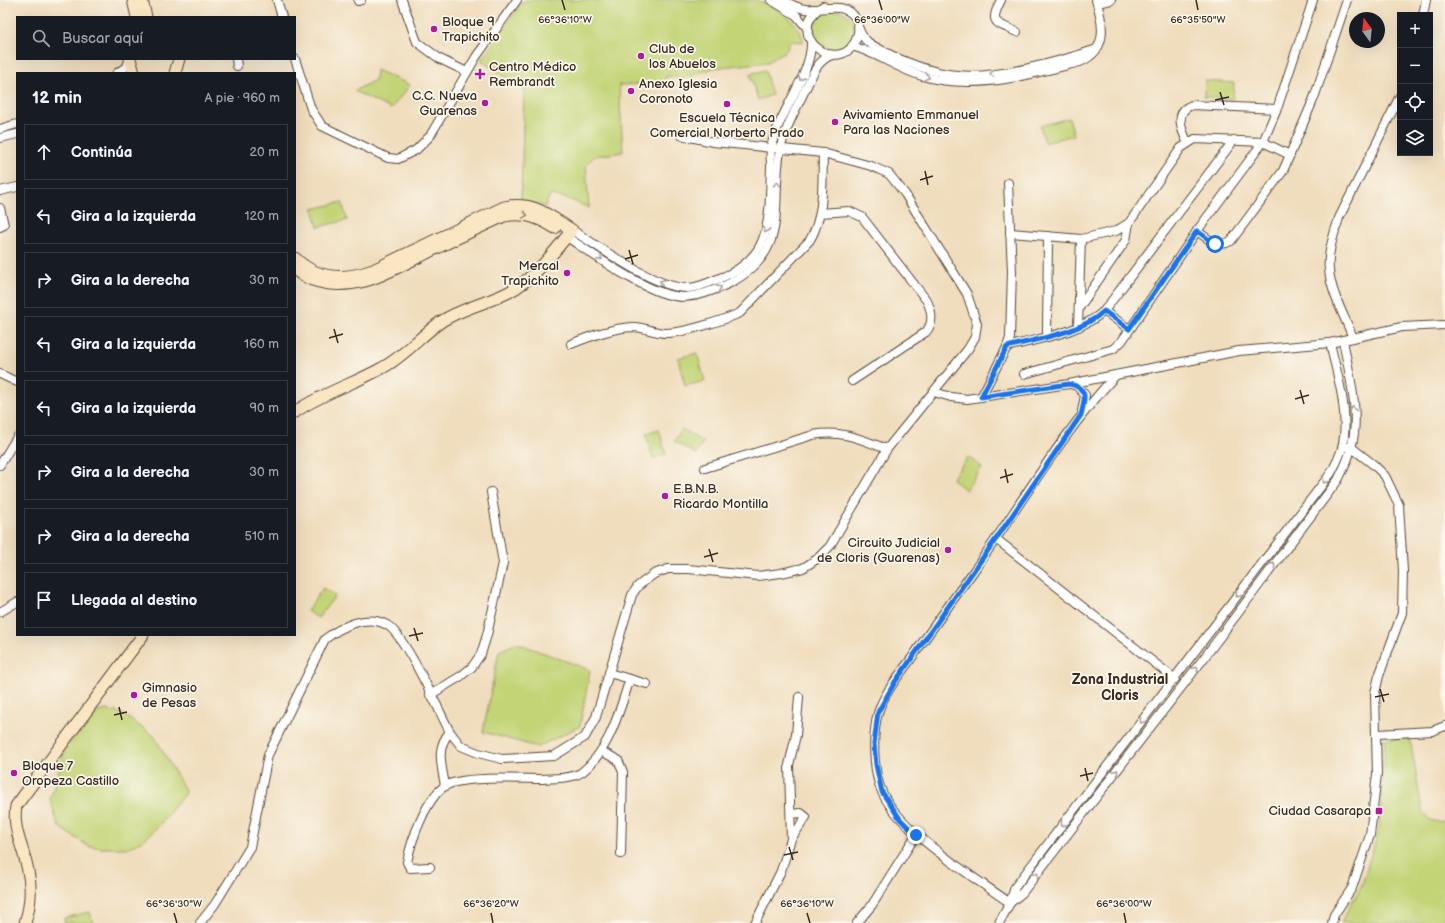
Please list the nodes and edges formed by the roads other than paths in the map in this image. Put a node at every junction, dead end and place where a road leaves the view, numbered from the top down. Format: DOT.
graph roads {
  1 [pos="133,0"];
  2 [pos="142,0"];
  3 [pos="277,0"];
  4 [pos="402,0"];
  5 [pos="770,0"];
  6 [pos="782,0"];
  7 [pos="1001,0"];
  8 [pos="1111,0"];
  9 [pos="1314,0"];
  10 [pos="1346,0"];
  11 [pos="1426,0"];
  12 [pos="515,1"];
  13 [pos="1096,2"];
  14 [pos="823,6"];
  15 [pos="1424,12"];
  16 [pos="137,16"];
  17 [pos="146,16"];
  18 [pos="282,16"];
  19 [pos="808,29"];
  20 [pos="859,30"];
  21 [pos="1017,32"];
  22 [pos="811,41"];
  23 [pos="852,46"];
  24 [pos="1098,49"];
  25 [pos="832,55"];
  26 [pos="130,60"];
  27 [pos="295,60"];
  28 [pos="118,72"];
  29 [pos="134,72"];
  30 [pos="467,72"];
  31 [pos="1397,102"];
  32 [pos="1277,109"];
  33 [pos="16,124"];
  34 [pos="0,129"];
  35 [pos="16,134"];
  36 [pos="680,135"];
  37 [pos="0,138"];
  38 [pos="1234,140"];
  39 [pos="1263,142"];
  40 [pos="1188,143"];
  41 [pos="771,149"];
  42 [pos="780,149"];
  43 [pos="823,153"];
  44 [pos="1290,155"];
  45 [pos="1008,183"];
  46 [pos="16,187"];
  47 [pos="0,191"];
  48 [pos="0,208"];
  49 [pos="820,212"];
  50 [pos="1129,223"];
  51 [pos="0,226"];
  52 [pos="1197,231"];
  53 [pos="1010,233"];
  54 [pos="570,234"];
  55 [pos="1048,236"];
  56 [pos="1081,239"];
  57 [pos="296,259"];
  58 [pos="296,271"];
  59 [pos="1079,308"];
  60 [pos="1104,311"];
  61 [pos="1445,325"];
  62 [pos="1078,327"];
  63 [pos="1129,329"];
  64 [pos="1047,336"];
  65 [pos="1353,338"];
  66 [pos="1343,340"];
  67 [pos="1330,342"];
  68 [pos="571,344"];
  69 [pos="1007,347"];
  70 [pos="0,374"];
  71 [pos="1024,374"];
  72 [pos="1116,375"];
  73 [pos="852,381"];
  74 [pos="16,382"];
  75 [pos="1069,384"];
  76 [pos="934,392"];
  77 [pos="981,397"];
  78 [pos="296,411"];
  79 [pos="1081,415"];
  80 [pos="16,439"];
  81 [pos="1343,446"];
  82 [pos="1352,448"];
  83 [pos="887,449"];
  84 [pos="0,465"];
  85 [pos="705,468"];
  86 [pos="492,492"];
  87 [pos="996,539"];
  88 [pos="16,603"];
  89 [pos="0,612"];
  90 [pos="142,636"];
  91 [pos="609,673"];
  92 [pos="630,679"];
  93 [pos="1174,679"];
  94 [pos="647,684"];
  95 [pos="430,695"];
  96 [pos="799,697"];
  97 [pos="1445,726"];
  98 [pos="450,732"];
  99 [pos="1378,734"];
  100 [pos="601,751"];
  101 [pos="445,786"];
  102 [pos="791,814"];
  103 [pos="916,835"];
  104 [pos="791,839"];
  105 [pos="621,854"];
  106 [pos="430,867"];
  107 [pos="1010,903"];
  108 [pos="25,923"];
  109 [pos="200,923"];
  110 [pos="755,923"];
  111 [pos="857,923"];
  112 [pos="999,923"];
  113 [pos="1332,923"];
  1 -- 16 [label="street"];
  2 -- 17 [label="street"];
  3 -- 18 [label="street"];
  4 -- 30 [label="street"];
  5 -- 19 [label="street"];
  6 -- 14 [label="street"];
  7 -- 21 [label="street"];
  8 -- 13 [label="street"];
  9 -- 32 [label="street"];
  10 -- 44 [label="street"];
  11 -- 15 [label="street"];
  12 -- 30 [label="street"];
  13 -- 24 [label="street"];
  14 -- 19 [label="street"];
  14 -- 20 [label="street"];
  19 -- 22 [label="street"];
  20 -- 23 [label="street"];
  24 -- 20 [label="street, one-way"];
  22 -- 25 [label="street"];
  22 -- 41 [label="street, one-way"];
  23 -- 24 [label="street, one-way"];
  23 -- 25 [label="street"];
  25 -- 42 [label="street"];
  26 -- 28 [label="street"];
  26 -- 29 [label="street"];
  27 -- 30 [label="street"];
  31 -- 65 [label="street"];
  32 -- 39 [label="street"];
  32 -- 40 [label="street"];
  33 -- 34 [label="street"];
  35 -- 37 [label="street"];
  36 -- 41 [label="street"];
  38 -- 39 [label="street"];
  38 -- 40 [label="street"];
  38 -- 60 [label="street"];
  39 -- 44 [label="street"];
  39 -- 52 [label="street"];
  40 -- 50 [label="street"];
  41 -- 42 [label="street"];
  41 -- 54 [label="street, one-way"];
  42 -- 43 [label="street"];
  54 -- 42 [label="street, one-way"];
  43 -- 49 [label="street"];
  43 -- 76 [label="street"];
  44 -- 52 [label="street"];
  45 -- 53 [label="street"];
  46 -- 47 [label="street"];
  48 -- 51 [label="street"];
  49 -- 68 [label="street"];
  49 -- 73 [label="street"];
  50 -- 56 [label="street"];
  50 -- 59 [label="street"];
  52 -- 63 [label="street"];
  53 -- 55 [label="street"];
  53 -- 69 [label="street"];
  54 -- 57 [label="street"];
  58 -- 54 [label="street, one-way"];
  54 -- 78 [label="street"];
  55 -- 56 [label="street"];
  55 -- 64 [label="street"];
  56 -- 59 [label="street"];
  59 -- 62 [label="street"];
  60 -- 62 [label="street"];
  60 -- 63 [label="street"];
  61 -- 65 [label="street"];
  62 -- 64 [label="street"];
  63 -- 71 [label="street"];
  64 -- 69 [label="street"];
  65 -- 66 [label="street"];
  66 -- 67 [label="street"];
  82 -- 66 [label="street, one-way"];
  67 -- 72 [label="street"];
  67 -- 81 [label="street"];
  69 -- 77 [label="street"];
  70 -- 74 [label="street"];
  72 -- 75 [label="street"];
  72 -- 79 [label="street"];
  75 -- 77 [label="street"];
  75 -- 79 [label="street"];
  76 -- 77 [label="street"];
  76 -- 83 [label="street"];
  79 -- 87 [label="street"];
  80 -- 84 [label="street"];
  81 -- 82 [label="street"];
  81 -- 93 [label="street, one-way"];
  82 -- 99 [label="street"];
  107 -- 82 [label="street, one-way"];
  83 -- 85 [label="street"];
  83 -- 91 [label="street"];
  86 -- 95 [label="street"];
  87 -- 93 [label="street"];
  87 -- 103 [label="street"];
  88 -- 89 [label="street"];
  90 -- 108 [label="street"];
  91 -- 92 [label="street"];
  91 -- 98 [label="street"];
  92 -- 94 [label="street"];
  92 -- 100 [label="street"];
  93 -- 107 [label="street, one-way"];
  95 -- 98 [label="street"];
  95 -- 109 [label="street"];
  96 -- 102 [label="street"];
  97 -- 99 [label="street"];
  98 -- 101 [label="street"];
  99 -- 113 [label="street"];
  100 -- 101 [label="street"];
  100 -- 105 [label="street"];
  101 -- 106 [label="street"];
  102 -- 104 [label="street"];
  102 -- 104 [label="street"];
  103 -- 107 [label="street"];
  103 -- 111 [label="street"];
  104 -- 110 [label="street"];
  107 -- 112 [label="street"];
}
